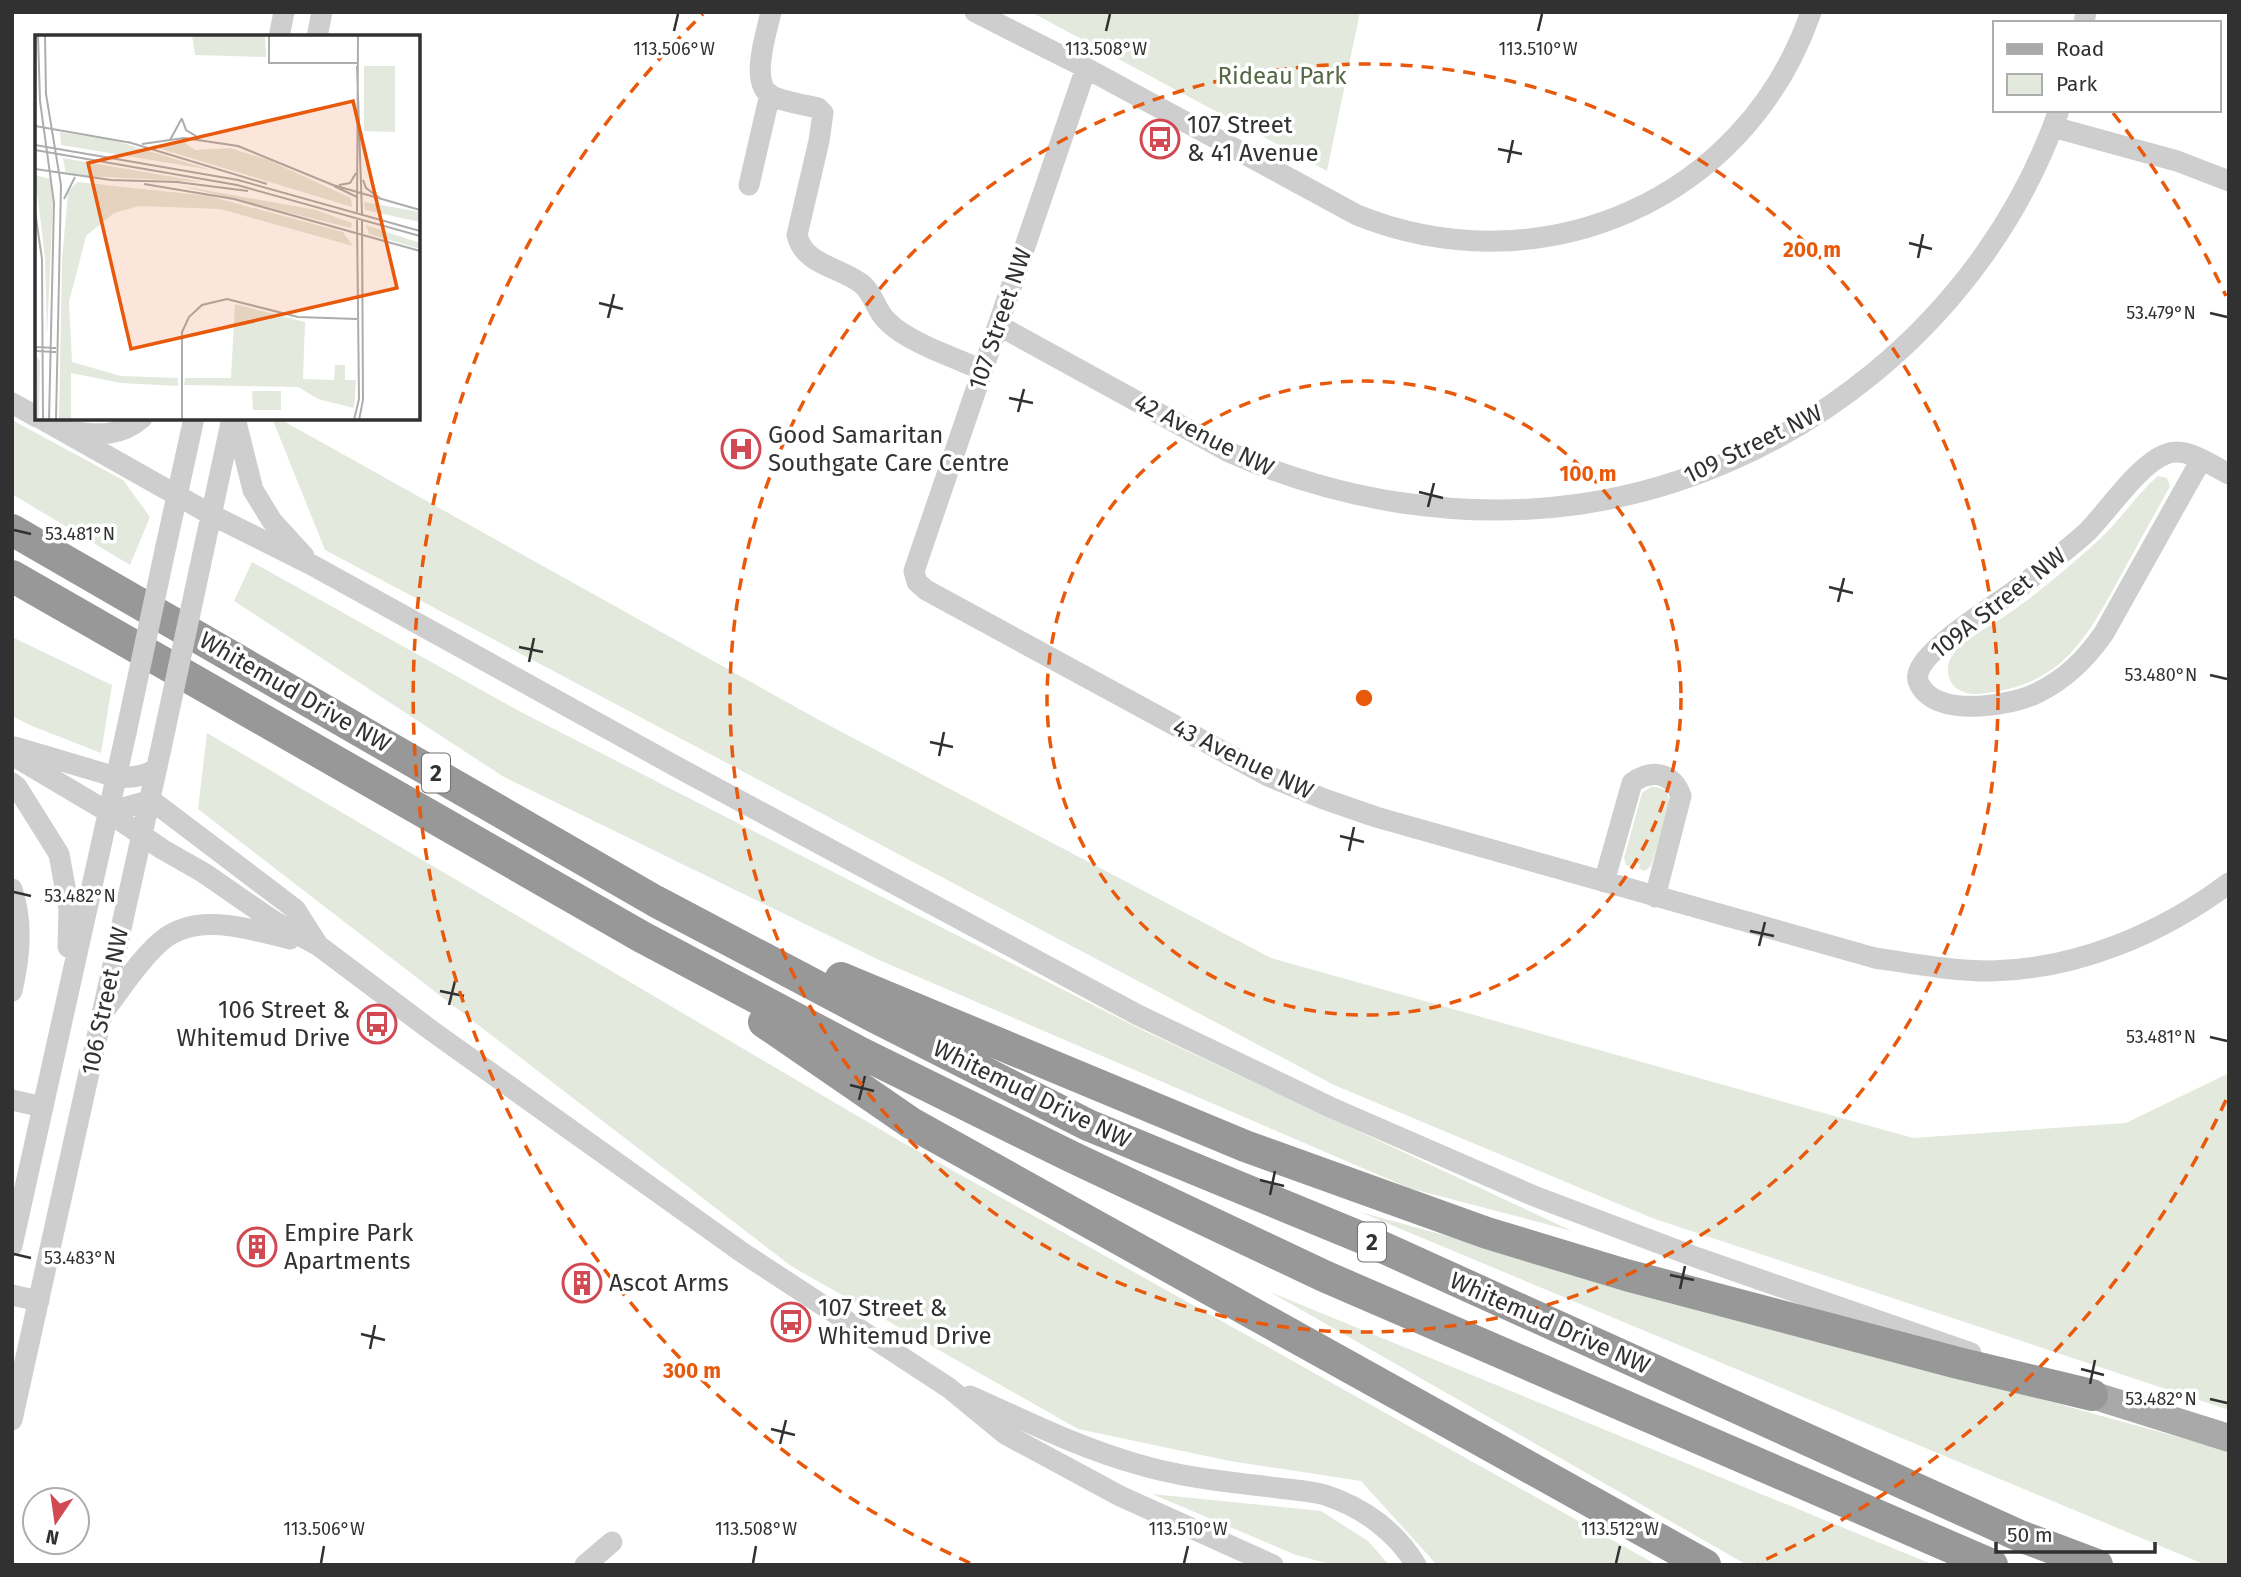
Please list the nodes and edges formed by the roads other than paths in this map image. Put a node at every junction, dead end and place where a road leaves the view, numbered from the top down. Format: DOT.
graph roads {
  1 [pos="284,12"];
  2 [pos="322,12"];
  3 [pos="771,12"];
  4 [pos="975,12"];
  5 [pos="1811,12"];
  6 [pos="279,35"];
  7 [pos="317,35"];
  8 [pos="1087,68"];
  9 [pos="770,94"];
  10 [pos="2056,119"];
  11 [pos="2229,181"];
  12 [pos="749,185"];
  13 [pos="998,325"];
  14 [pos="982,370"];
  15 [pos="12,403"];
  16 [pos="35,415"];
  17 [pos="43,420"];
  18 [pos="139,420"];
  19 [pos="194,420"];
  20 [pos="234,420"];
  21 [pos="235,420"];
  22 [pos="59,429"];
  23 [pos="2191,455"];
  24 [pos="2229,474"];
  25 [pos="1674,482"];
  26 [pos="177,495"];
  27 [pos="210,514"];
  28 [pos="12,530"];
  29 [pos="312,565"];
  30 [pos="914,571"];
  31 [pos="12,576"];
  32 [pos="12,746"];
  33 [pos="12,755"];
  34 [pos="158,760"];
  35 [pos="116,777"];
  36 [pos="12,783"];
  37 [pos="151,800"];
  38 [pos="108,812"];
  39 [pos="142,836"];
  40 [pos="1604,882"];
  41 [pos="2229,883"];
  42 [pos="12,889"];
  43 [pos="1655,897"];
  44 [pos="655,901"];
  45 [pos="642,937"];
  46 [pos="319,946"];
  47 [pos="12,991"];
  48 [pos="66,1002"];
  49 [pos="103,1013"];
  50 [pos="12,1100"];
  51 [pos="43,1107"];
  52 [pos="12,1246"];
  53 [pos="12,1294"];
  54 [pos="38,1301"];
  55 [pos="948,1388"];
  56 [pos="2092,1395"];
  57 [pos="12,1420"];
  58 [pos="2229,1438"];
  59 [pos="612,1542"];
  60 [pos="584,1565"];
  61 [pos="1273,1565"];
  62 [pos="1416,1565"];
  63 [pos="1705,1565"];
  64 [pos="1992,1565"];
  65 [pos="2097,1565"];
  1 -- 6 [label="street"];
  2 -- 7 [label="street"];
  3 -- 9 [label="street"];
  4 -- 8 [label="street"];
  5 -- 8 [label="street"];
  8 -- 13 [label="street, 107 Street NW"];
  9 -- 12 [label="street"];
  9 -- 14 [label="street"];
  10 -- 11 [label="street"];
  10 -- 25 [label="street, 109 Street NW"];
  13 -- 14 [label="street, 107 Street NW"];
  13 -- 25 [label="street, 42 Avenue NW"];
  14 -- 30 [label="street, 107 Street NW"];
  15 -- 16 [label="street"];
  17 -- 22 [label="street"];
  18 -- 22 [label="street"];
  19 -- 26 [label="street, 106 Street NW"];
  20 -- 27 [label="street, 106 Street NW"];
  21 -- 29 [label="street"];
  22 -- 26 [label="street"];
  23 -- 23 [label="street, 109A Street NW"];
  23 -- 24 [label="street"];
  26 -- 27 [label="street"];
  26 -- 35 [label="street, 106 Street NW, bridge"];
  27 -- 29 [label="street"];
  27 -- 34 [label="street, 106 Street NW, bridge"];
  28 -- 44 [label="highway, Whitemud Drive NW / 2"];
  29 -- 56 [label="street"];
  30 -- 40 [label="street, 43 Avenue NW"];
  31 -- 45 [label="highway, Whitemud Drive NW / 2"];
  32 -- 35 [label="street"];
  33 -- 38 [label="street"];
  34 -- 35 [label="street"];
  34 -- 37 [label="street, 106 Street NW"];
  35 -- 38 [label="street, 106 Street NW"];
  36 -- 48 [label="street"];
  37 -- 38 [label="street"];
  37 -- 39 [label="street, 106 Street NW"];
  37 -- 46 [label="street"];
  38 -- 39 [label="street"];
  38 -- 48 [label="street, 106 Street NW"];
  39 -- 46 [label="street"];
  39 -- 49 [label="street, 106 Street NW"];
  40 -- 43 [label="street, 43 Avenue NW"];
  40 -- 43 [label="street"];
  41 -- 43 [label="street, 43 Avenue NW"];
  42 -- 47 [label="street"];
  44 -- 56 [label="highway"];
  44 -- 65 [label="highway, Whitemud Drive NW / 2"];
  45 -- 63 [label="highway"];
  45 -- 64 [label="highway, Whitemud Drive NW / 2"];
  46 -- 49 [label="street"];
  46 -- 55 [label="street"];
  48 -- 51 [label="street, 106 Street NW"];
  49 -- 54 [label="street, 106 Street NW"];
  50 -- 51 [label="street"];
  51 -- 52 [label="street, 106 Street NW"];
  53 -- 54 [label="street"];
  54 -- 57 [label="street, 106 Street NW"];
  55 -- 61 [label="street"];
  55 -- 62 [label="street"];
  56 -- 58 [label="main road"];
  59 -- 60 [label="street"];
}
